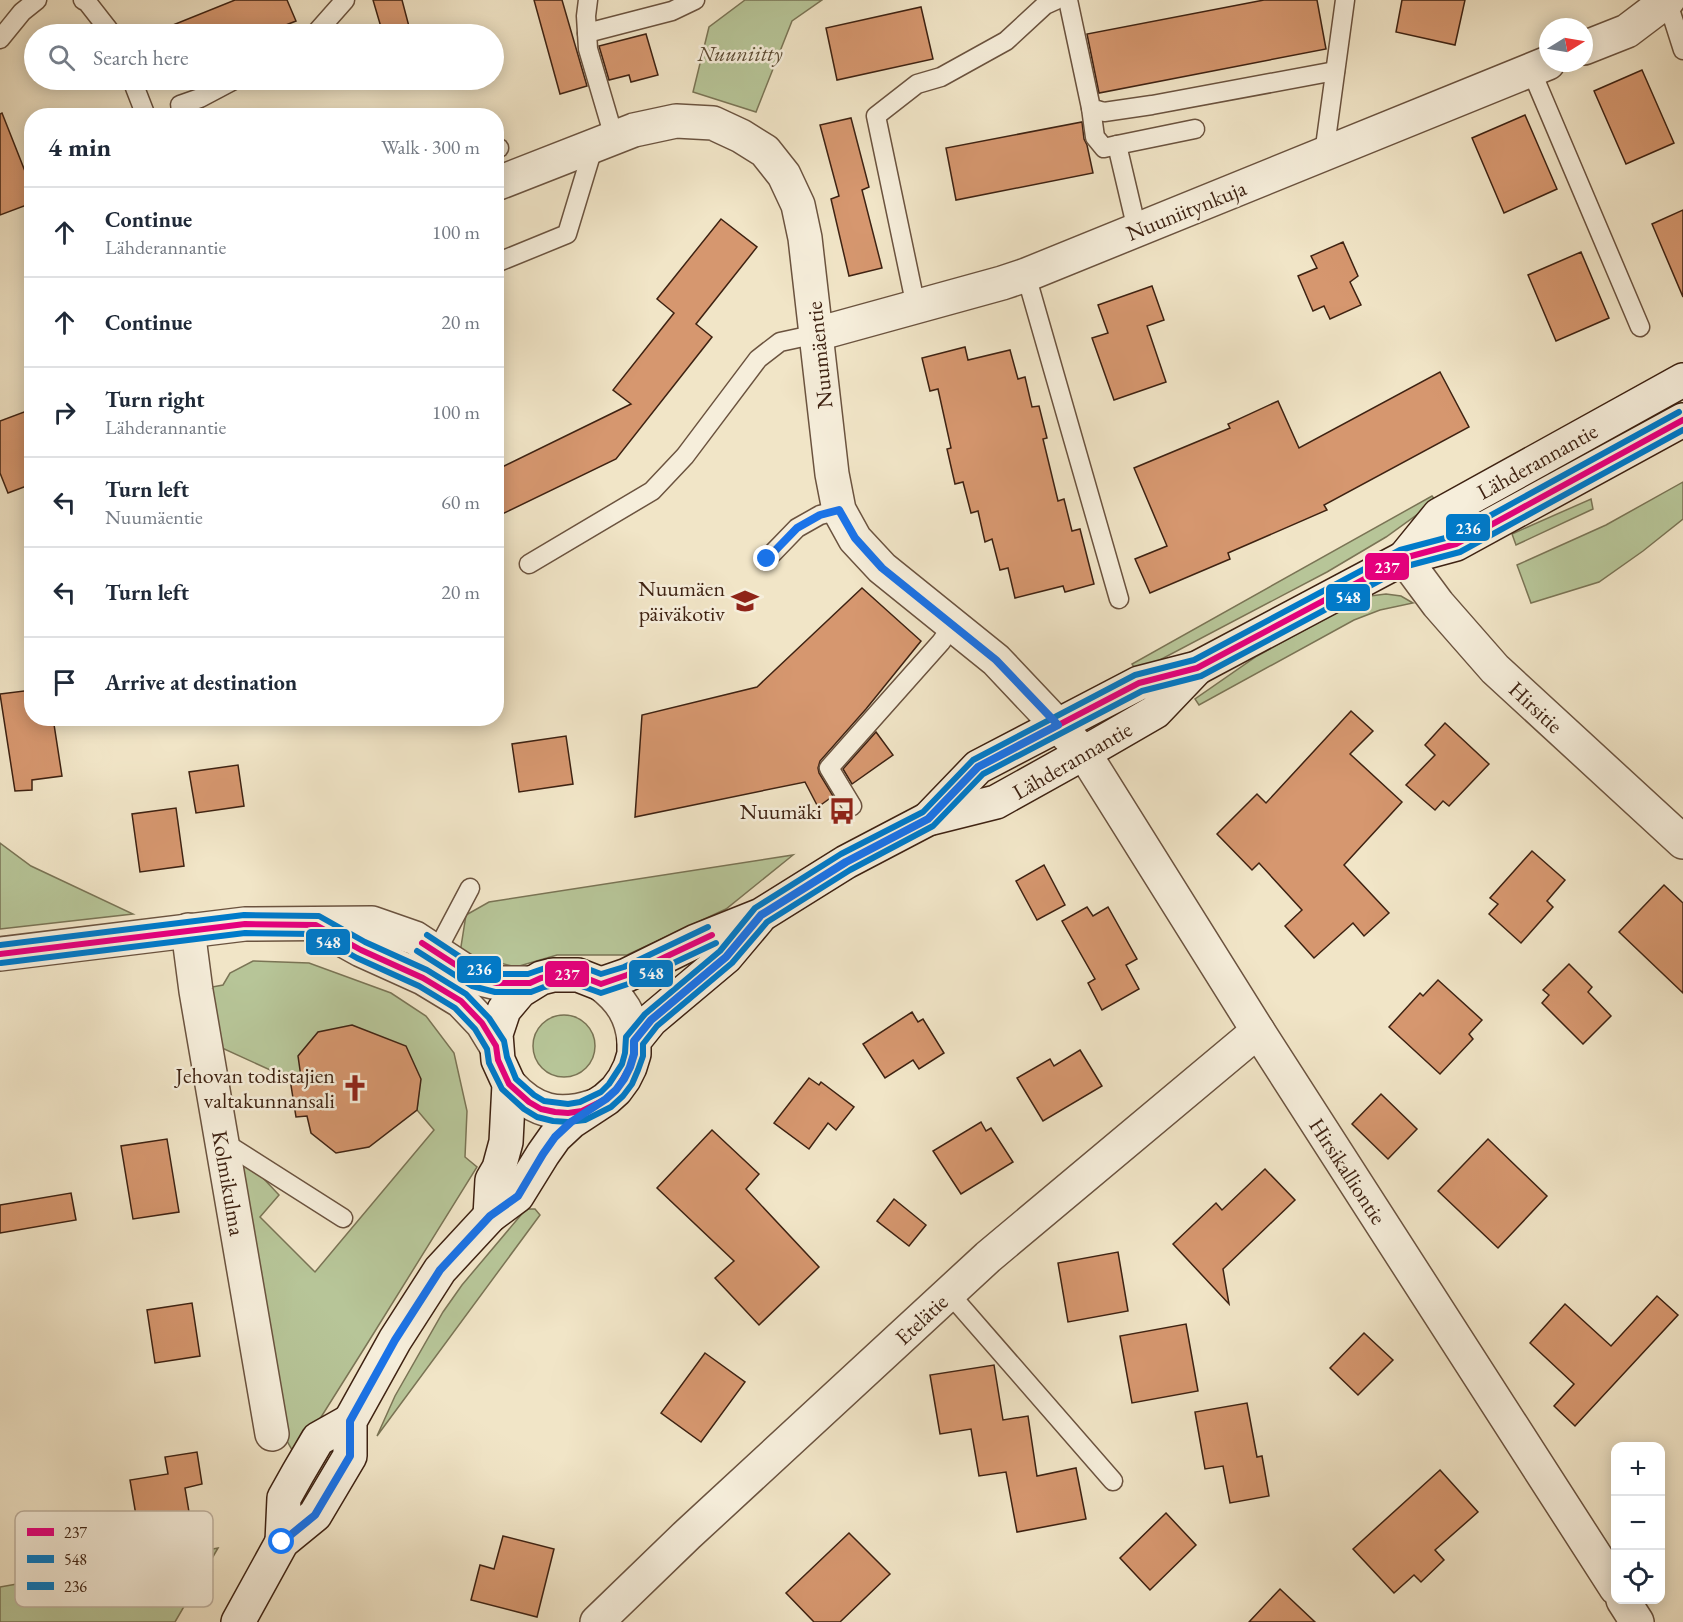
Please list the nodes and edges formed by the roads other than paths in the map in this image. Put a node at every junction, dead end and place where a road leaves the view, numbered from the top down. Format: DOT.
graph roads {
  1 [pos="37,0"];
  2 [pos="83,0"];
  3 [pos="345,0"];
  4 [pos="588,0"];
  5 [pos="696,0"];
  6 [pos="1056,0"];
  7 [pos="1068,0"];
  8 [pos="1345,0"];
  9 [pos="1668,0"];
  10 [pos="104,24"];
  11 [pos="324,24"];
  12 [pos="587,33"];
  13 [pos="0,39"];
  14 [pos="1593,44"];
  15 [pos="1683,50"];
  16 [pos="1539,67"];
  17 [pos="1335,71"];
  18 [pos="1541,72"];
  19 [pos="136,90"];
  20 [pos="216,90"];
  21 [pos="180,105"];
  22 [pos="143,108"];
  23 [pos="1091,108"];
  24 [pos="1195,129"];
  25 [pos="604,141"];
  26 [pos="1116,146"];
  27 [pos="1324,154"];
  28 [pos="504,181"];
  29 [pos="1137,230"];
  30 [pos="504,260"];
  31 [pos="1026,275"];
  32 [pos="916,307"];
  33 [pos="1640,327"];
  34 [pos="817,334"];
  35 [pos="1683,380"];
  36 [pos="1683,420"];
  37 [pos="839,510"];
  38 [pos="1404,558"];
  39 [pos="767,559"];
  40 [pos="529,564"];
  41 [pos="1119,599"];
  42 [pos="953,625"];
  43 [pos="1197,668"];
  44 [pos="1058,725"];
  45 [pos="1084,753"];
  46 [pos="852,806"];
  47 [pos="928,819"];
  48 [pos="1683,842"];
  49 [pos="470,888"];
  50 [pos="761,915"];
  51 [pos="188,930"];
  52 [pos="0,954"];
  53 [pos="429,965"];
  54 [pos="530,983"];
  55 [pos="601,984"];
  56 [pos="1258,1031"];
  57 [pos="634,1041"];
  58 [pos="496,1046"];
  59 [pos="509,1084"];
  60 [pos="594,1106"];
  61 [pos="222,1141"];
  62 [pos="490,1216"];
  63 [pos="343,1218"];
  64 [pos="949,1293"];
  65 [pos="272,1434"];
  66 [pos="1113,1481"];
  67 [pos="1611,1580"];
  68 [pos="1626,1604"];
  69 [pos="238,1622"];
  70 [pos="597,1622"];
  71 [pos="1637,1622"];
  1 -- 13 [label="lane"];
  2 -- 10 [label="lane"];
  3 -- 11 [label="lane"];
  4 -- 12 [label="lane"];
  5 -- 12 [label="lane"];
  6 -- 32 [label="lane"];
  7 -- 23 [label="lane"];
  8 -- 17 [label="lane"];
  9 -- 14 [label="street"];
  9 -- 15 [label="lane"];
  12 -- 25 [label="lane"];
  16 -- 27 [label="street, Nuuniitynkuja"];
  17 -- 23 [label="lane"];
  17 -- 27 [label="lane"];
  18 -- 33 [label="lane"];
  19 -- 22 [label="lane"];
  20 -- 21 [label="lane"];
  23 -- 26 [label="lane"];
  24 -- 26 [label="lane"];
  25 -- 28 [label="street, Nuumäentie"];
  25 -- 30 [label="lane"];
  25 -- 34 [label="street, Nuumäentie"];
  26 -- 29 [label="lane"];
  27 -- 29 [label="street, Nuuniitynkuja"];
  29 -- 31 [label="street, Nuuniitynkuja"];
  31 -- 32 [label="street, Nuuniitynkuja"];
  31 -- 41 [label="lane"];
  32 -- 34 [label="street, Nuuniitynkuja"];
  34 -- 37 [label="street, Nuumäentie"];
  34 -- 40 [label="lane"];
  35 -- 38 [label="street, Lähderannantie"];
  36 -- 38 [label="street, Lähderannantie"];
  37 -- 39 [label="lane"];
  37 -- 42 [label="street, Nuumäentie"];
  38 -- 43 [label="street, Lähderannantie"];
  38 -- 48 [label="street, Hirsitie"];
  42 -- 44 [label="street, Nuumäentie"];
  42 -- 46 [label="lane"];
  43 -- 44 [label="street, Lähderannantie"];
  43 -- 45 [label="street, Lähderannantie"];
  44 -- 45 [label="street, Nuumäentie"];
  44 -- 47 [label="street, Lähderannantie"];
  45 -- 47 [label="street, Lähderannantie"];
  45 -- 56 [label="street, Hirsikalliontie"];
  47 -- 50 [label="street, Lähderannantie"];
  49 -- 53 [label="lane"];
  50 -- 55 [label="street, Lähderannantie"];
  50 -- 57 [label="street, Lähderannantie"];
  51 -- 52 [label="street"];
  51 -- 53 [label="street"];
  51 -- 61 [label="street, Kolmikulma"];
  53 -- 54 [label="street"];
  53 -- 58 [label="street"];
  54 -- 55 [label="street"];
  54 -- 58 [label="street"];
  55 -- 57 [label="street"];
  56 -- 64 [label="street, Etelätie"];
  56 -- 67 [label="street, Hirsikalliontie"];
  57 -- 60 [label="street"];
  58 -- 59 [label="street"];
  59 -- 60 [label="street"];
  59 -- 62 [label="street"];
  60 -- 62 [label="street"];
  61 -- 63 [label="lane"];
  61 -- 65 [label="street, Kolmikulma"];
  62 -- 69 [label="street"];
  64 -- 66 [label="lane"];
  64 -- 70 [label="street, Etelätie"];
  68 -- 71 [label="street"];
}
